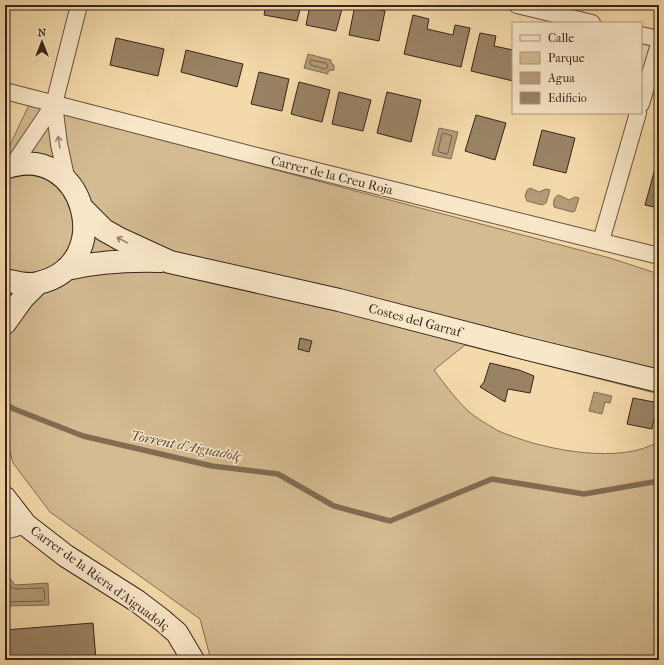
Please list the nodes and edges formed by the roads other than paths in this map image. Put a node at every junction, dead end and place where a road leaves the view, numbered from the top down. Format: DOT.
graph roads {
  1 [pos="79,5"];
  2 [pos="517,5"];
  3 [pos="588,22"];
  4 [pos="642,35"];
  5 [pos="659,39"];
  6 [pos="659,44"];
  7 [pos="5,91"];
  8 [pos="642,101"];
  9 [pos="54,104"];
  10 [pos="638,114"];
  11 [pos="8,167"];
  12 [pos="67,180"];
  13 [pos="82,208"];
  14 [pos="601,241"];
  15 [pos="659,256"];
  16 [pos="170,262"];
  17 [pos="66,269"];
  18 [pos="5,280"];
  19 [pos="37,284"];
  20 [pos="5,323"];
  21 [pos="659,381"];
  22 [pos="5,498"];
  23 [pos="26,525"];
  24 [pos="5,531"];
  25 [pos="192,660"];
  1 -- 9 [label="street"];
  2 -- 3 [label="street"];
  4 -- 5 [label="street"];
  6 -- 8 [label="street"];
  7 -- 9 [label="street, Carrer de la Creu Roja"];
  9 -- 11 [label="street"];
  12 -- 9 [label="street, one-way"];
  9 -- 14 [label="street, Carrer de la Creu Roja"];
  10 -- 14 [label="street"];
  11 -- 12 [label="main road"];
  12 -- 13 [label="main road"];
  16 -- 13 [label="main road, one-way"];
  13 -- 17 [label="main road"];
  14 -- 15 [label="street, Carrer de la Creu Roja"];
  16 -- 17 [label="main road"];
  16 -- 21 [label="main road, Costes del Garraf"];
  17 -- 19 [label="main road"];
  18 -- 19 [label="main road"];
  19 -- 20 [label="main road"];
  22 -- 23 [label="main road, Carrer de la Riera d'Aiguadolç"];
  23 -- 24 [label="street"];
  23 -- 25 [label="main road, Carrer de la Riera d'Aiguadolç"];
}
